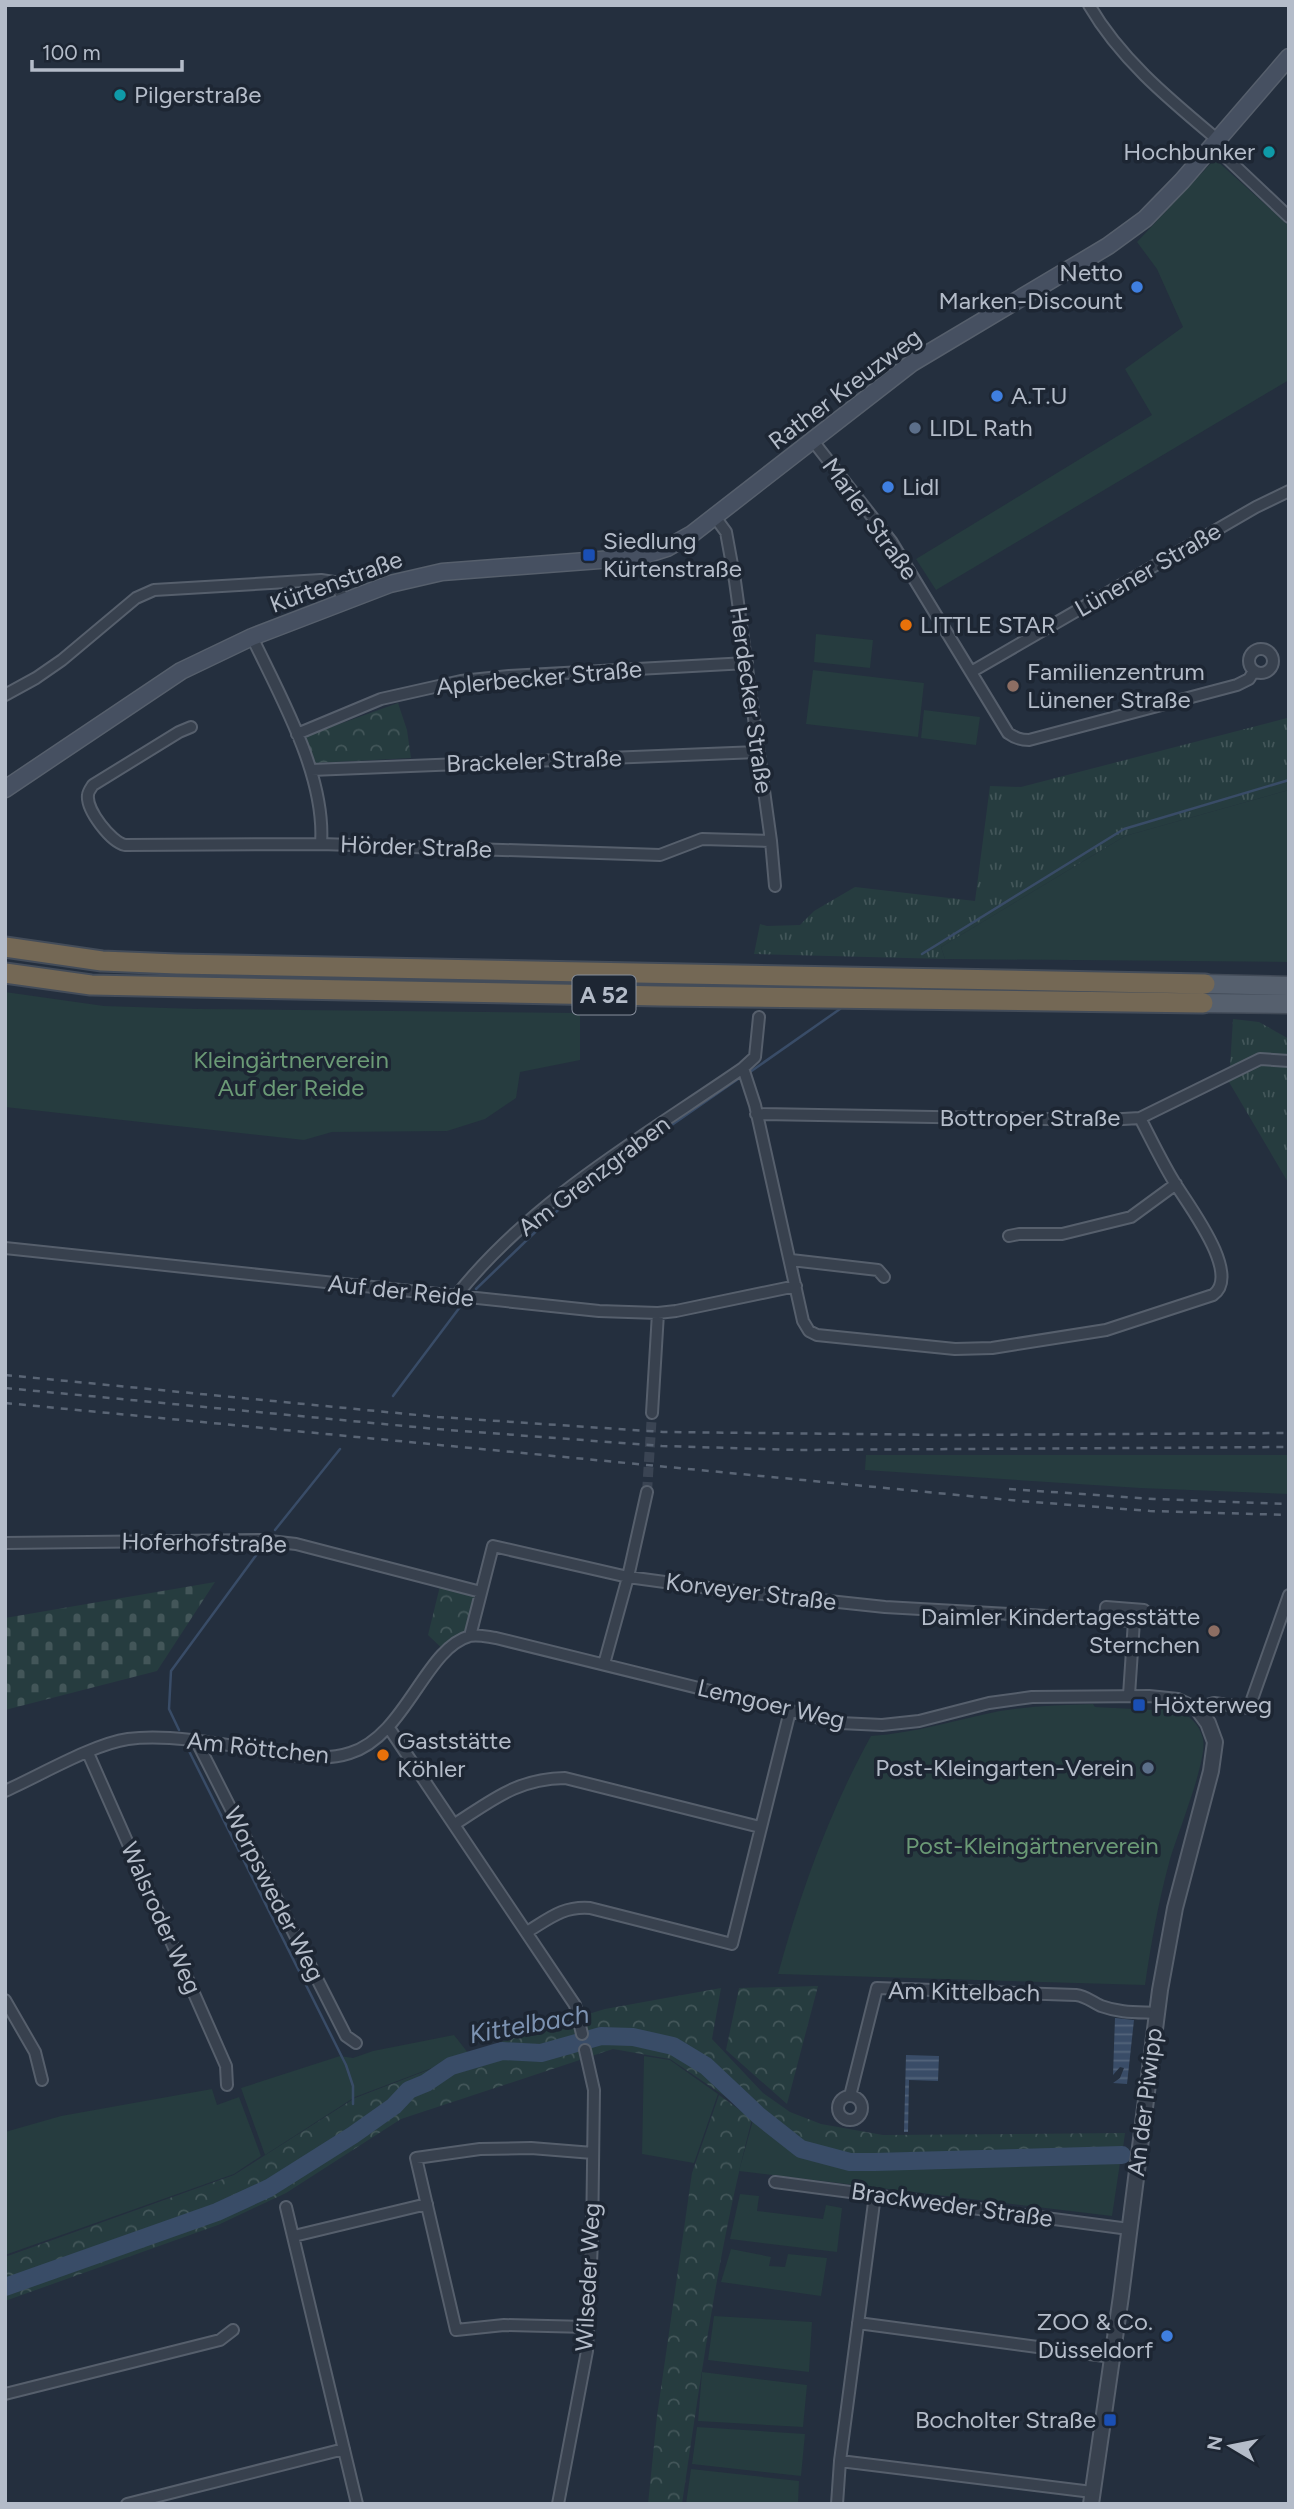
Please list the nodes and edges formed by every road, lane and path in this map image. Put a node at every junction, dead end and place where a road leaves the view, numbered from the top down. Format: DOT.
graph roads {
  1 [pos="1088,5"];
  2 [pos="1289,57"];
  3 [pos="1215,143"];
  4 [pos="1289,217"];
  5 [pos="813,441"];
  6 [pos="1289,491"];
  7 [pos="715,517"];
  8 [pos="345,601"];
  9 [pos="252,637"];
  10 [pos="747,663"];
  11 [pos="1254,671"];
  12 [pos="971,672"];
  13 [pos="5,695"];
  14 [pos="191,727"];
  15 [pos="297,734"];
  16 [pos="758,752"];
  17 [pos="311,769"];
  18 [pos="5,789"];
  19 [pos="771,841"];
  20 [pos="321,844"];
  21 [pos="775,886"];
  22 [pos="5,947"];
  23 [pos="5,973"];
  24 [pos="1289,986"];
  25 [pos="1204,993"];
  26 [pos="1289,1004"];
  27 [pos="760,1017"];
  28 [pos="1289,1061"];
  29 [pos="743,1068"];
  30 [pos="757,1114"];
  31 [pos="1140,1118"];
  32 [pos="1175,1184"];
  33 [pos="1009,1236"];
  34 [pos="5,1248"];
  35 [pos="791,1260"];
  36 [pos="884,1277"];
  37 [pos="796,1286"];
  38 [pos="456,1296"];
  39 [pos="658,1313"];
  40 [pos="652,1413"];
  41 [pos="647,1492"];
  42 [pos="5,1543"];
  43 [pos="628,1577"];
  44 [pos="481,1592"];
  45 [pos="1289,1595"];
  46 [pos="1105,1619"];
  47 [pos="1134,1621"];
  48 [pos="470,1636"];
  49 [pos="604,1664"];
  50 [pos="1129,1695"];
  51 [pos="1197,1709"];
  52 [pos="790,1711"];
  53 [pos="389,1728"];
  54 [pos="197,1742"];
  55 [pos="88,1753"];
  56 [pos="5,1791"];
  57 [pos="455,1824"];
  58 [pos="760,1827"];
  59 [pos="527,1932"];
  60 [pos="5,2000"];
  61 [pos="1157,2013"];
  62 [pos="582,2035"];
  63 [pos="356,2043"];
  64 [pos="585,2050"];
  65 [pos="41,2080"];
  66 [pos="227,2085"];
  67 [pos="850,2096"];
  68 [pos="593,2153"];
  69 [pos="775,2182"];
  70 [pos="875,2195"];
  71 [pos="427,2204"];
  72 [pos="286,2207"];
  73 [pos="1129,2229"];
  74 [pos="294,2236"];
  75 [pos="858,2323"];
  76 [pos="587,2327"];
  77 [pos="233,2330"];
  78 [pos="1112,2357"];
  79 [pos="5,2394"];
  80 [pos="344,2449"];
  81 [pos="840,2460"];
  82 [pos="1092,2498"];
  83 [pos="127,2504"];
  84 [pos="358,2504"];
  85 [pos="558,2504"];
  86 [pos="837,2504"];
  1 -- 3 [label="street"];
  2 -- 3 [label="main road, Rather Kreuzweg"];
  3 -- 4 [label="street"];
  3 -- 5 [label="main road, Rather Kreuzweg"];
  5 -- 7 [label="main road, Rather Kreuzweg"];
  5 -- 12 [label="street, Marler Straße"];
  6 -- 12 [label="street, Lünener Straße"];
  7 -- 8 [label="main road, Kürtenstraße"];
  7 -- 10 [label="street, Herdecker Straße"];
  8 -- 9 [label="main road, Kürtenstraße"];
  8 -- 13 [label="street"];
  9 -- 15 [label="street"];
  9 -- 18 [label="main road, Kürtenstraße"];
  10 -- 15 [label="street, Aplerbecker Straße"];
  10 -- 16 [label="street, Herdecker Straße"];
  11 -- 12 [label="street, Marler Straße"];
  14 -- 20 [label="street, Hörder Straße"];
  15 -- 17 [label="street"];
  16 -- 17 [label="street, Brackeler Straße"];
  16 -- 19 [label="street, Herdecker Straße"];
  17 -- 20 [label="street"];
  19 -- 20 [label="street, Hörder Straße"];
  19 -- 21 [label="street, Herdecker Straße"];
  22 -- 25 [label="highway, A 52"];
  23 -- 25 [label="highway, A 52"];
  24 -- 25 [label="main road"];
  25 -- 26 [label="main road"];
  27 -- 29 [label="street"];
  28 -- 31 [label="street, Bottroper Straße"];
  29 -- 30 [label="street"];
  29 -- 38 [label="street, Am Grenzgraben"];
  30 -- 31 [label="street, Bottroper Straße"];
  30 -- 35 [label="street"];
  31 -- 32 [label="street"];
  32 -- 33 [label="street"];
  32 -- 37 [label="street"];
  34 -- 38 [label="street, Auf der Reide"];
  35 -- 36 [label="street"];
  35 -- 37 [label="street"];
  37 -- 39 [label="street, Auf der Reide"];
  38 -- 39 [label="street, Auf der Reide"];
  39 -- 40 [label="street"];
  41 -- 43 [label="street"];
  42 -- 44 [label="street, Hoferhofstraße"];
  43 -- 44 [label="street, Korveyer Straße"];
  43 -- 46 [label="street, Korveyer Straße"];
  43 -- 49 [label="street"];
  44 -- 48 [label="street, Korveyer Straße"];
  45 -- 51 [label="street"];
  46 -- 47 [label="street, Korveyer Straße"];
  46 -- 47 [label="street, Korveyer Straße"];
  47 -- 50 [label="street, Korveyer Straße"];
  48 -- 49 [label="street, Lemgoer Weg"];
  48 -- 53 [label="street, Am Röttchen"];
  49 -- 52 [label="street, Lemgoer Weg"];
  50 -- 51 [label="street, Lemgoer Weg"];
  50 -- 52 [label="street, Lemgoer Weg"];
  51 -- 61 [label="street, An der Piwipp"];
  52 -- 58 [label="street"];
  53 -- 54 [label="street, Am Röttchen"];
  53 -- 57 [label="street"];
  54 -- 55 [label="street, Am Röttchen"];
  54 -- 63 [label="street, Worpsweder Weg"];
  55 -- 56 [label="street, Am Röttchen"];
  55 -- 66 [label="street, Walsroder Weg"];
  57 -- 58 [label="street"];
  57 -- 59 [label="street"];
  58 -- 59 [label="street"];
  59 -- 62 [label="street"];
  60 -- 65 [label="street"];
  61 -- 67 [label="street, Am Kittelbach"];
  61 -- 73 [label="street, An der Piwipp"];
  64 -- 68 [label="street, Wilseder Weg"];
  68 -- 71 [label="street"];
  68 -- 76 [label="street, Wilseder Weg"];
  69 -- 70 [label="street, Brackweder Straße"];
  70 -- 73 [label="street, Brackweder Straße"];
  70 -- 75 [label="street"];
  71 -- 74 [label="street"];
  71 -- 76 [label="street"];
  72 -- 74 [label="street"];
  73 -- 78 [label="street, An der Piwipp"];
  74 -- 80 [label="street"];
  75 -- 78 [label="street"];
  75 -- 81 [label="street"];
  76 -- 85 [label="street, Wilseder Weg"];
  77 -- 79 [label="street"];
  78 -- 82 [label="street, An der Piwipp"];
  80 -- 83 [label="street"];
  80 -- 84 [label="street"];
  81 -- 82 [label="street"];
  81 -- 86 [label="street"];
}
